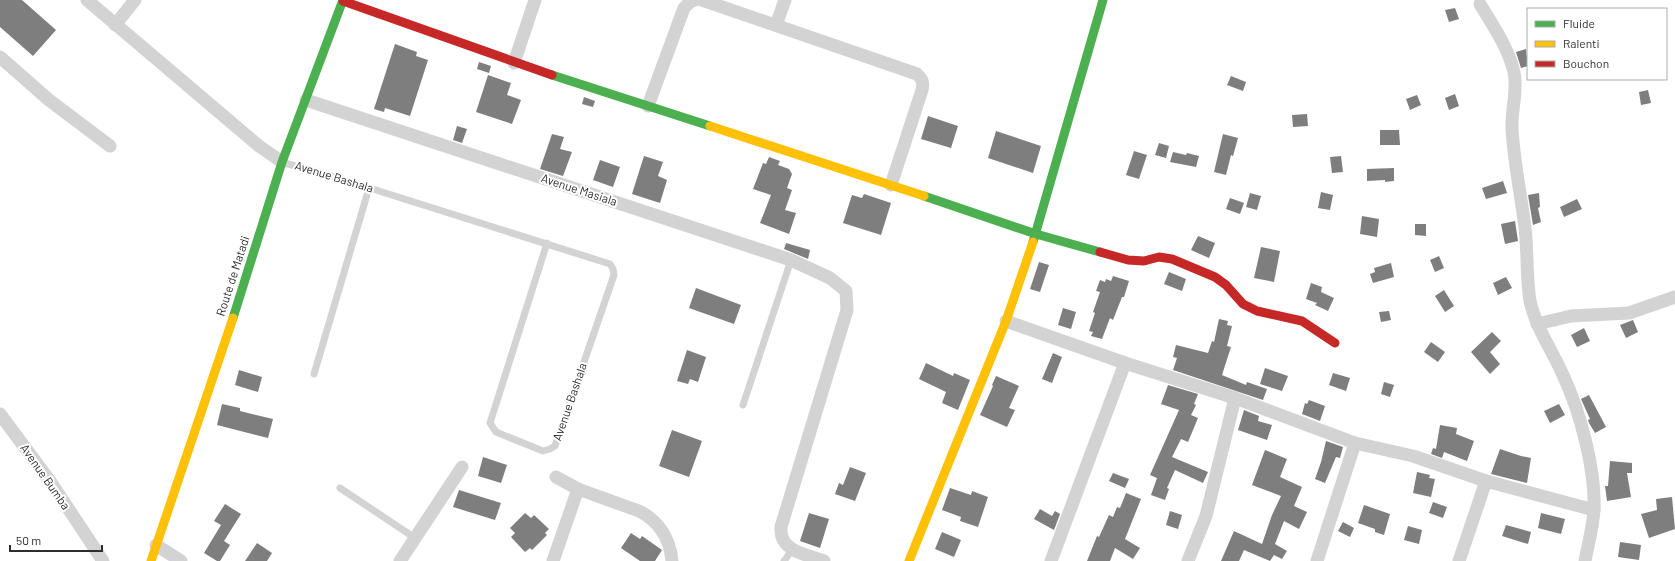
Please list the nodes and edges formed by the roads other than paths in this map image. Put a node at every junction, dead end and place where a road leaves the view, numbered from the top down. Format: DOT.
graph roads {
  1 [pos="87,0"];
  2 [pos="135,0"];
  3 [pos="343,0"];
  4 [pos="535,0"];
  5 [pos="695,0"];
  6 [pos="702,0"];
  7 [pos="784,0"];
  8 [pos="1103,0"];
  9 [pos="1480,4"];
  10 [pos="115,25"];
  11 [pos="776,25"];
  12 [pos="0,57"];
  13 [pos="514,63"];
  14 [pos="306,100"];
  15 [pos="648,106"];
  16 [pos="110,146"];
  17 [pos="282,162"];
  18 [pos="891,185"];
  19 [pos="369,188"];
  20 [pos="1036,234"];
  21 [pos="547,243"];
  22 [pos="791,260"];
  23 [pos="1675,297"];
  24 [pos="1006,321"];
  25 [pos="1537,324"];
  26 [pos="1335,343"];
  27 [pos="1125,363"];
  28 [pos="314,374"];
  29 [pos="1234,398"];
  30 [pos="743,405"];
  31 [pos="0,414"];
  32 [pos="1355,443"];
  33 [pos="462,467"];
  34 [pos="556,477"];
  35 [pos="1486,481"];
  36 [pos="340,488"];
  37 [pos="578,490"];
  38 [pos="1594,510"];
  39 [pos="414,538"];
  40 [pos="156,545"];
  41 [pos="792,550"];
  42 [pos="103,561"];
  43 [pos="151,561"];
  44 [pos="181,561"];
  45 [pos="400,561"];
  46 [pos="553,561"];
  47 [pos="672,561"];
  48 [pos="784,561"];
  49 [pos="824,561"];
  50 [pos="909,561"];
  51 [pos="1051,561"];
  52 [pos="1188,561"];
  53 [pos="1317,561"];
  54 [pos="1459,561"];
  55 [pos="1585,561"];
  1 -- 10 [label="street"];
  2 -- 10 [label="street"];
  3 -- 13 [label="street"];
  3 -- 14 [label="street, Route de Matadi"];
  4 -- 13 [label="street"];
  5 -- 15 [label="street"];
  6 -- 11 [label="street"];
  7 -- 11 [label="street"];
  8 -- 20 [label="street"];
  9 -- 25 [label="street"];
  10 -- 17 [label="street"];
  11 -- 18 [label="street"];
  12 -- 16 [label="street"];
  13 -- 15 [label="street"];
  14 -- 17 [label="street, Route de Matadi"];
  14 -- 22 [label="street, Avenue Masiala"];
  15 -- 18 [label="street"];
  17 -- 19 [label="lane, Avenue Bashala"];
  17 -- 40 [label="street, Route de Matadi"];
  18 -- 20 [label="street"];
  19 -- 21 [label="lane, Avenue Bashala"];
  19 -- 28 [label="lane"];
  20 -- 24 [label="street"];
  20 -- 26 [label="street"];
  21 -- 21 [label="lane, Avenue Bashala"];
  22 -- 30 [label="lane"];
  22 -- 41 [label="street, Avenue Masiala"];
  23 -- 25 [label="street"];
  24 -- 27 [label="street"];
  24 -- 50 [label="street"];
  25 -- 38 [label="street"];
  27 -- 29 [label="street"];
  27 -- 51 [label="street"];
  29 -- 32 [label="street"];
  29 -- 52 [label="street"];
  31 -- 42 [label="street, Avenue Bumba"];
  32 -- 35 [label="street"];
  32 -- 53 [label="street"];
  33 -- 39 [label="street"];
  34 -- 37 [label="street"];
  35 -- 38 [label="street"];
  35 -- 54 [label="street"];
  36 -- 39 [label="lane"];
  37 -- 46 [label="street"];
  37 -- 47 [label="street"];
  38 -- 55 [label="street"];
  39 -- 45 [label="street"];
  40 -- 43 [label="street, Route de Matadi"];
  40 -- 44 [label="street"];
  41 -- 48 [label="lane"];
  41 -- 49 [label="street"];
}
